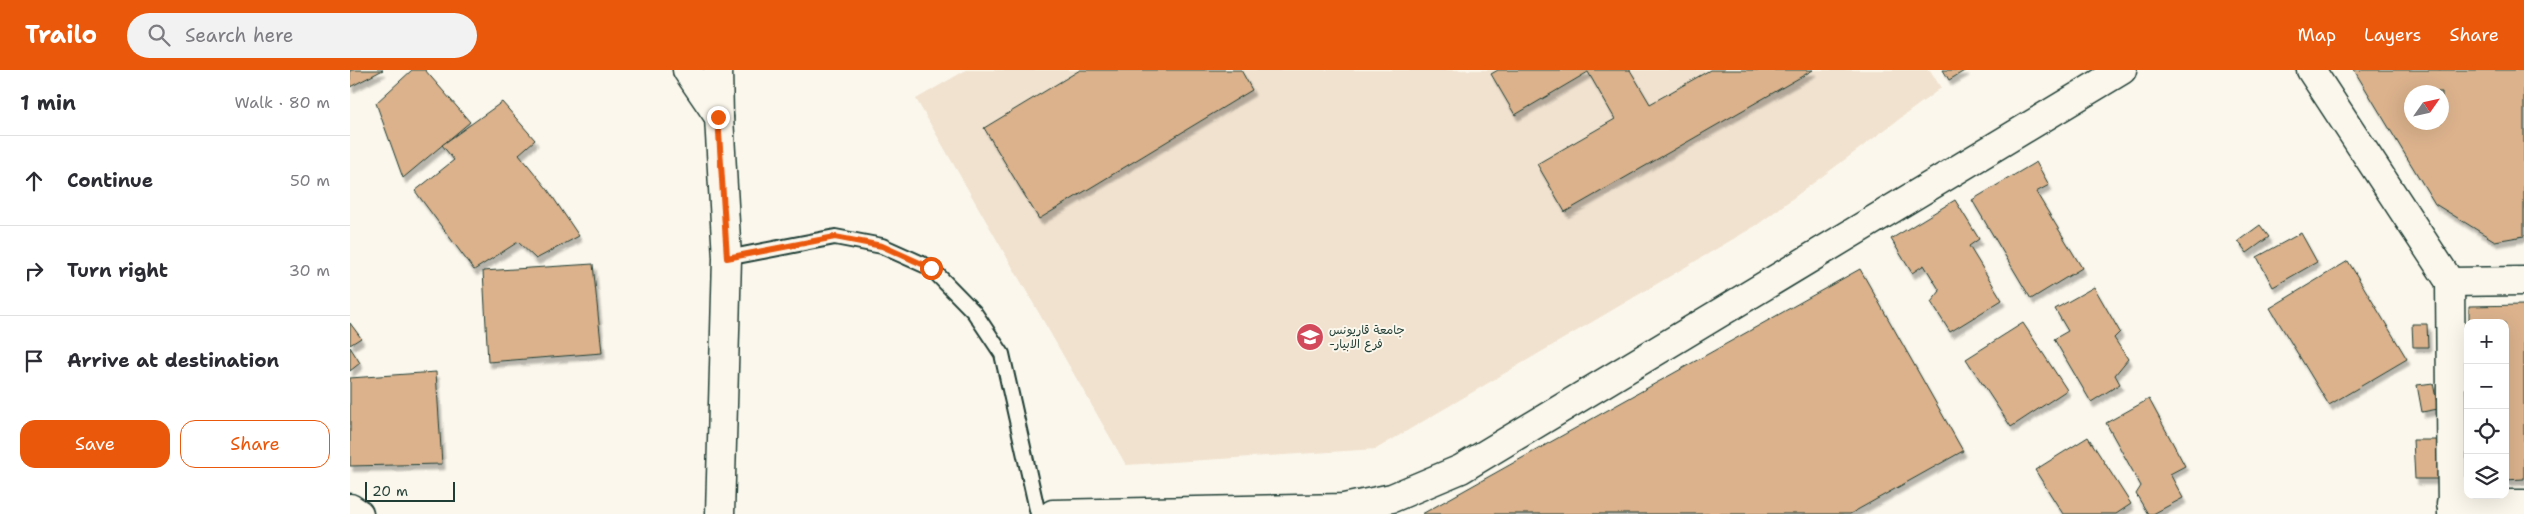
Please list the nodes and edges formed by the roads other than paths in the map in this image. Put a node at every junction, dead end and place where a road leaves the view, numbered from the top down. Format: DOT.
graph roads {
  1 [pos="686,70"];
  2 [pos="718,70"];
  3 [pos="2122,70"];
  4 [pos="2311,70"];
  5 [pos="718,117"];
  6 [pos="727,258"];
  7 [pos="2524,281"];
  8 [pos="2450,282"];
  9 [pos="2524,504"];
  10 [pos="1396,506"];
  11 [pos="350,508"];
  12 [pos="2451,509"];
  13 [pos="1322,511"];
  14 [pos="359,514"];
  15 [pos="720,514"];
  16 [pos="1038,514"];
  17 [pos="1052,514"];
  1 -- 5 [label="street"];
  2 -- 5 [label="street"];
  3 -- 10 [label="street"];
  4 -- 8 [label="street"];
  5 -- 6 [label="street"];
  6 -- 15 [label="street"];
  6 -- 16 [label="lane"];
  7 -- 8 [label="street"];
  8 -- 12 [label="street"];
  9 -- 12 [label="street"];
  10 -- 13 [label="street"];
  11 -- 14 [label="street"];
  13 -- 17 [label="street"];
}
